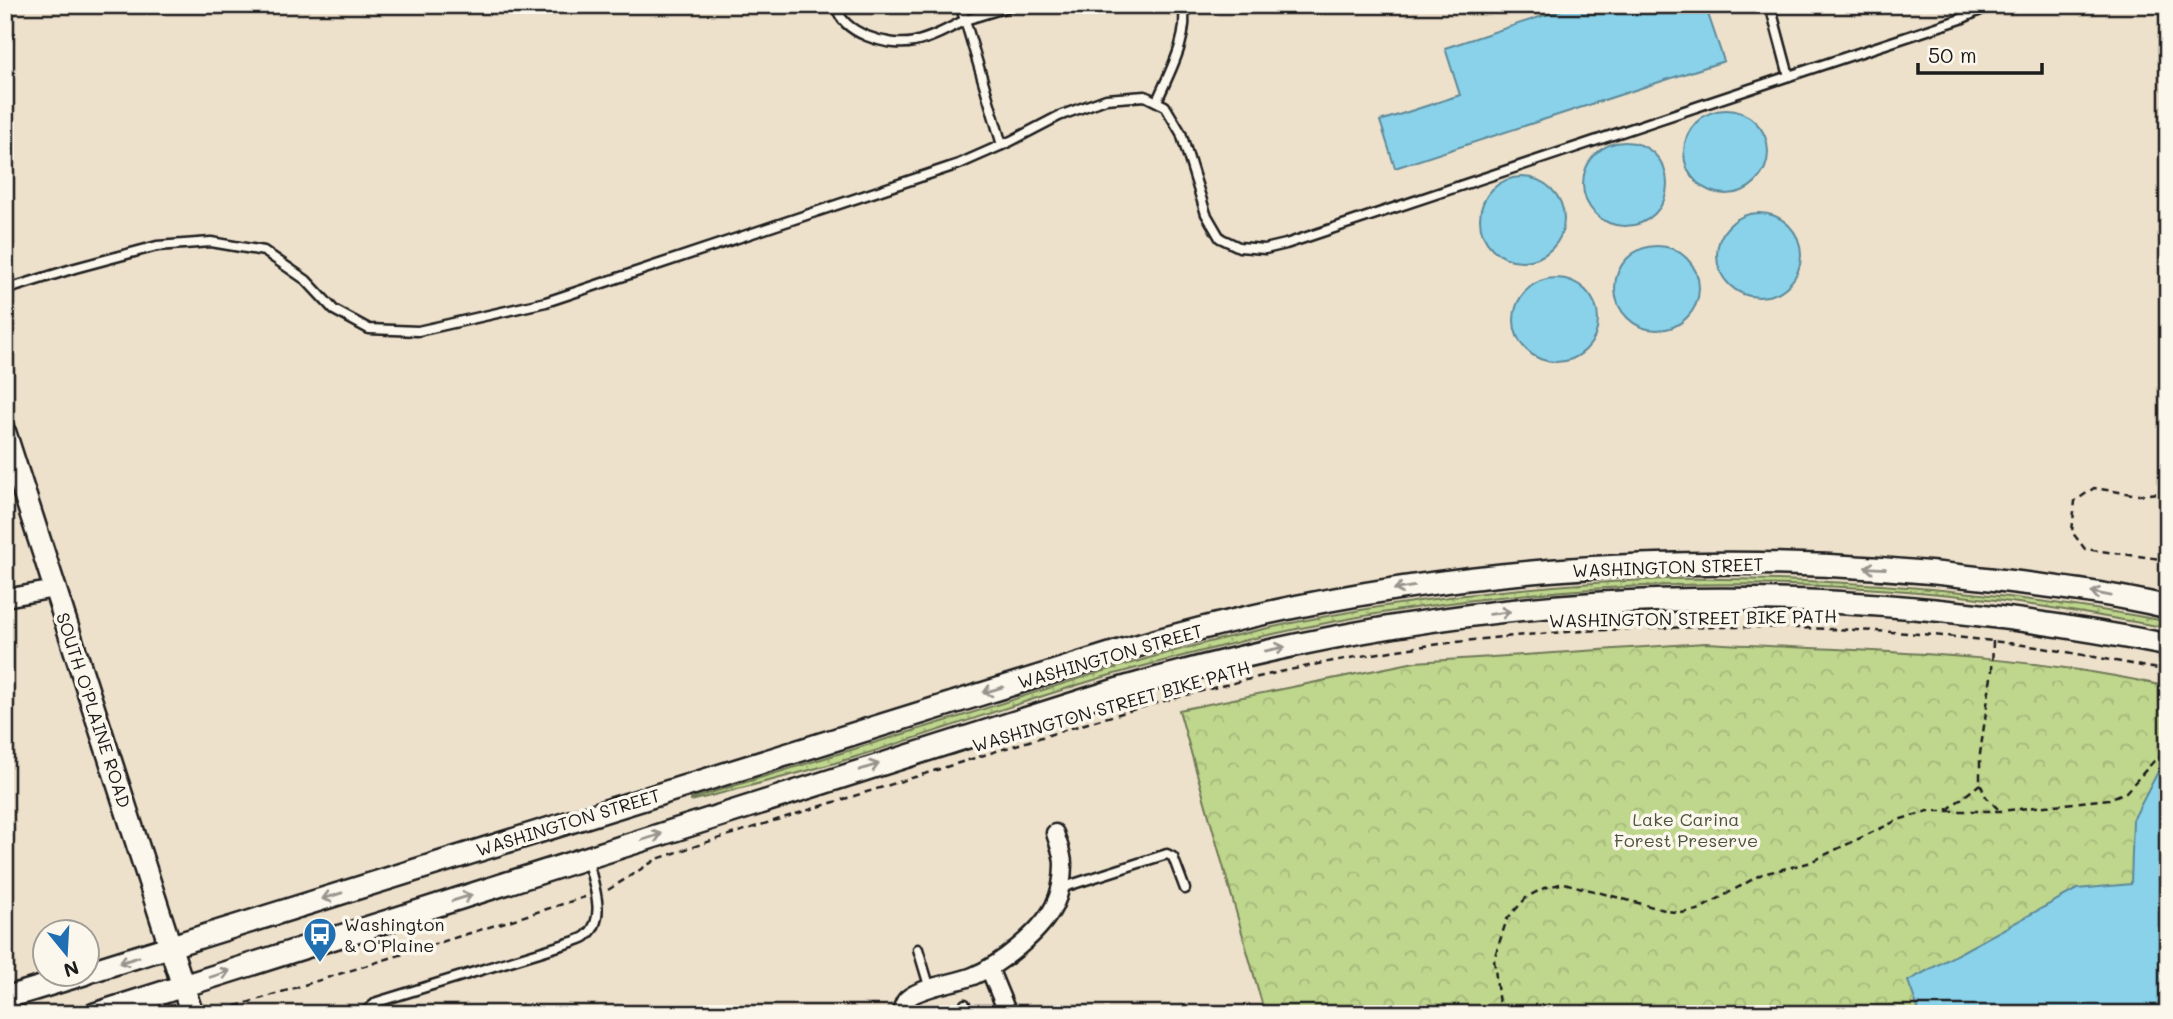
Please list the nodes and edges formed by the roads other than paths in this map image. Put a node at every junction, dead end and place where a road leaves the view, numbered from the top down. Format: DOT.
graph roads {
  1 [pos="837,5"];
  2 [pos="960,5"];
  3 [pos="1014,5"];
  4 [pos="1183,5"];
  5 [pos="1770,5"];
  6 [pos="1991,5"];
  7 [pos="965,20"];
  8 [pos="1789,76"];
  9 [pos="1157,101"];
  10 [pos="1002,145"];
  11 [pos="5,290"];
  12 [pos="5,433"];
  13 [pos="55,589"];
  14 [pos="5,598"];
  15 [pos="2168,607"];
  16 [pos="2168,645"];
  17 [pos="1055,833"];
  18 [pos="587,858"];
  19 [pos="1061,888"];
  20 [pos="1185,889"];
  21 [pos="170,946"];
  22 [pos="918,949"];
  23 [pos="102,968"];
  24 [pos="989,968"];
  25 [pos="183,986"];
  26 [pos="37,988"];
  27 [pos="930,989"];
  28 [pos="5,998"];
  29 [pos="965,1004"];
  30 [pos="95,1014"];
  31 [pos="192,1014"];
  32 [pos="362,1014"];
  33 [pos="900,1014"];
  34 [pos="968,1014"];
  35 [pos="1008,1014"];
  1 -- 7 [label="lane"];
  2 -- 7 [label="lane"];
  3 -- 7 [label="lane"];
  4 -- 9 [label="lane"];
  5 -- 8 [label="lane"];
  6 -- 8 [label="lane"];
  7 -- 10 [label="lane"];
  8 -- 9 [label="lane"];
  9 -- 10 [label="lane"];
  10 -- 11 [label="lane"];
  12 -- 13 [label="main road, SOUTH O'PLAINE ROAD"];
  13 -- 14 [label="street"];
  13 -- 21 [label="main road, SOUTH O'PLAINE ROAD"];
  15 -- 21 [label="main road, WASHINGTON STREET, one-way"];
  18 -- 16 [label="main road, WASHINGTON STREET, one-way"];
  17 -- 19 [label="street"];
  25 -- 18 [label="main road, WASHINGTON STREET, one-way"];
  18 -- 32 [label="lane"];
  19 -- 20 [label="lane"];
  19 -- 24 [label="street"];
  21 -- 23 [label="main road, WASHINGTON STREET, one-way"];
  21 -- 25 [label="main road, SOUTH O'PLAINE ROAD"];
  22 -- 27 [label="lane"];
  24 -- 27 [label="street"];
  24 -- 35 [label="street"];
  25 -- 30 [label="main road, WASHINGTON STREET"];
  25 -- 31 [label="main road, SOUTH O'PLAINE ROAD"];
  26 -- 28 [label="main road, WASHINGTON STREET"];
  27 -- 33 [label="street"];
  29 -- 34 [label="lane"];
}
